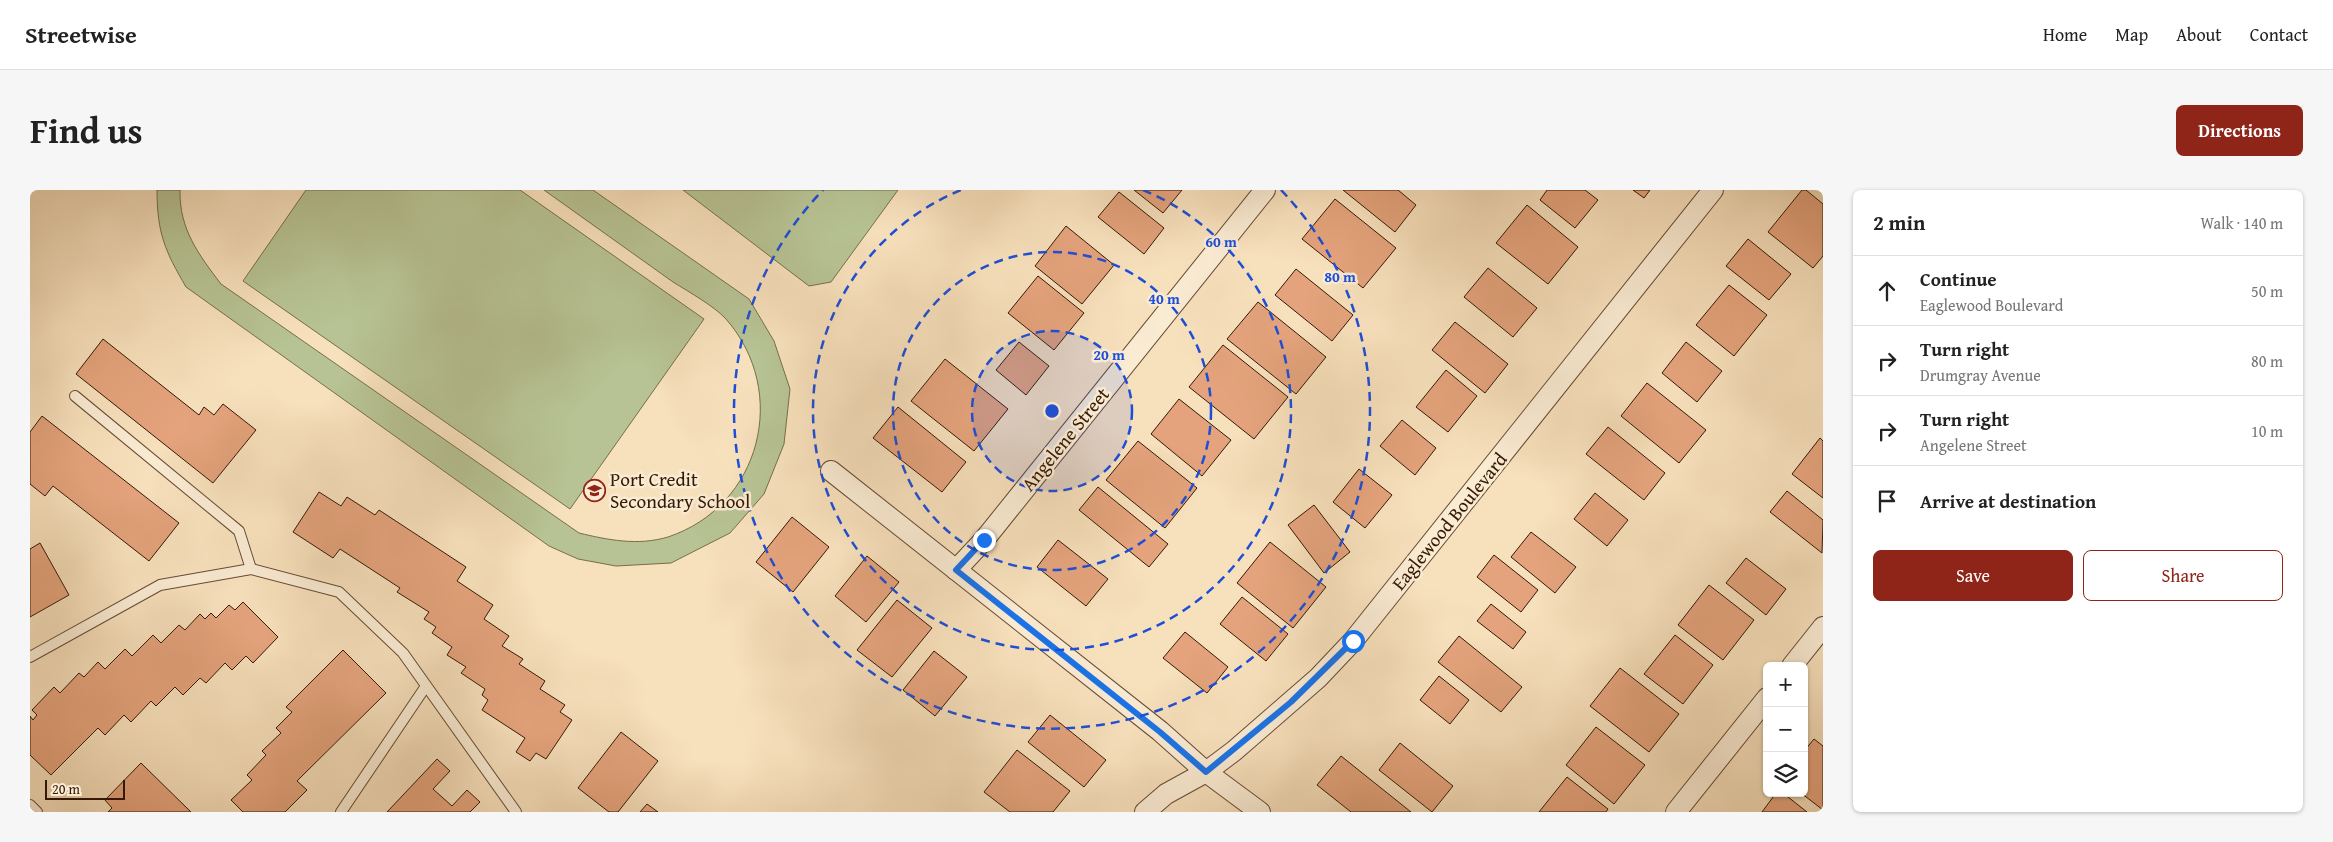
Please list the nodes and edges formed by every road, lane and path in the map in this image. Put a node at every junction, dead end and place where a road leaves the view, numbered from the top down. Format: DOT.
graph roads {
  1 [pos="1265,190"];
  2 [pos="1713,190"];
  3 [pos="75,396"];
  4 [pos="831,471"];
  5 [pos="251,569"];
  6 [pos="956,570"];
  7 [pos="1823,628"];
  8 [pos="30,657"];
  9 [pos="1795,662"];
  10 [pos="426,686"];
  11 [pos="1763,703"];
  12 [pos="1206,772"];
  13 [pos="30,805"];
  14 [pos="37,812"];
  15 [pos="341,812"];
  16 [pos="516,812"];
  17 [pos="1145,812"];
  18 [pos="1260,812"];
  19 [pos="1676,812"];
  1 -- 6 [label="street, Angelene Street"];
  2 -- 12 [label="street, Eaglewood Boulevard"];
  3 -- 5 [label="lane"];
  4 -- 6 [label="street"];
  5 -- 8 [label="lane"];
  5 -- 10 [label="lane"];
  6 -- 12 [label="street"];
  7 -- 9 [label="street"];
  10 -- 15 [label="lane"];
  10 -- 16 [label="lane"];
  11 -- 19 [label="street"];
  12 -- 17 [label="street, Eaglewood Boulevard"];
  12 -- 18 [label="street"];
  13 -- 14 [label="lane"];
}
